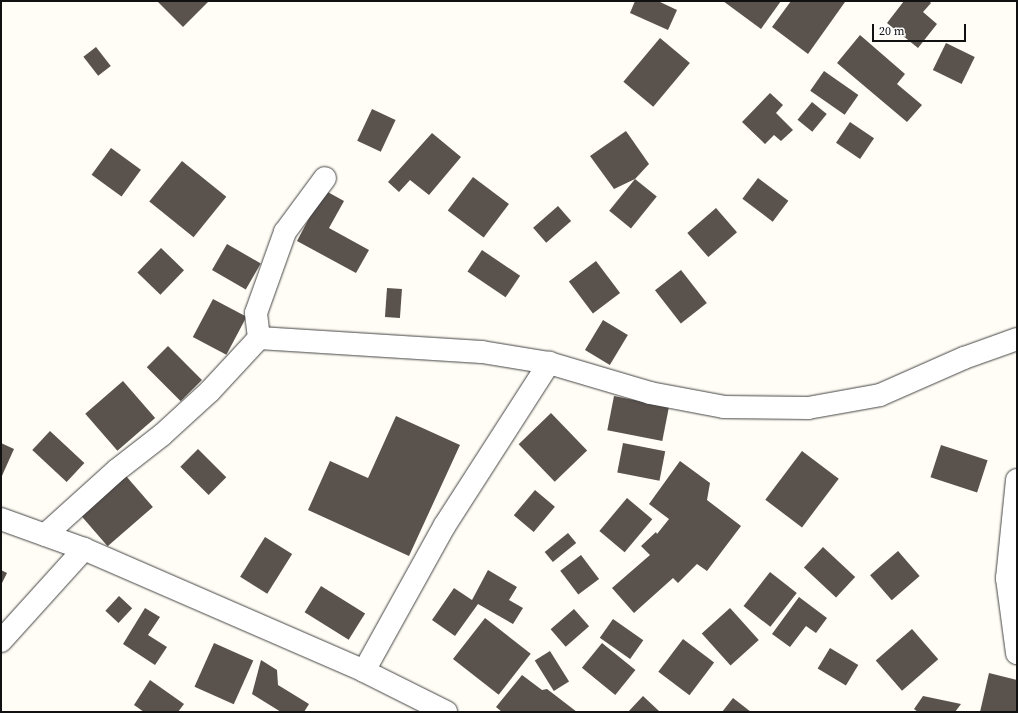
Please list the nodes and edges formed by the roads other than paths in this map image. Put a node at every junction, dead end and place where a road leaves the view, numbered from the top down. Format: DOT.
graph roads {
  1 [pos="325,178"];
  2 [pos="259,338"];
  3 [pos="1017,339"];
  4 [pos="549,363"];
  5 [pos="1017,480"];
  6 [pos="1,519"];
  7 [pos="45,535"];
  8 [pos="84,549"];
  9 [pos="1,641"];
  10 [pos="1017,653"];
  11 [pos="364,671"];
  12 [pos="444,712"];
  1 -- 2 [label="street"];
  2 -- 4 [label="street"];
  2 -- 7 [label="street"];
  3 -- 4 [label="street"];
  4 -- 11 [label="street"];
  5 -- 10 [label="street"];
  6 -- 7 [label="street"];
  7 -- 8 [label="street"];
  8 -- 9 [label="street"];
  8 -- 11 [label="street"];
  11 -- 12 [label="street"];
}
